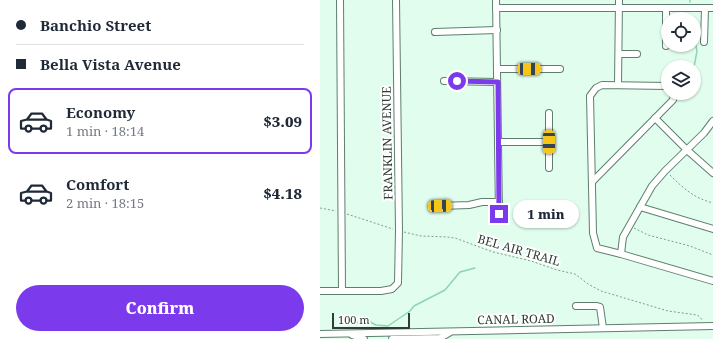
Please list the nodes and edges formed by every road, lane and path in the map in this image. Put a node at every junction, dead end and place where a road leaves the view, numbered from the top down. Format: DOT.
graph roads {
  1 [pos="340,0"];
  2 [pos="396,0"];
  3 [pos="496,0"];
  4 [pos="619,0"];
  5 [pos="496,8"];
  6 [pos="619,8"];
  7 [pos="666,8"];
  8 [pos="705,8"];
  9 [pos="713,8"];
  10 [pos="666,12"];
  11 [pos="497,30"];
  12 [pos="435,32"];
  13 [pos="704,42"];
  14 [pos="637,54"];
  15 [pos="619,56"];
  16 [pos="498,69"];
  17 [pos="560,69"];
  18 [pos="444,81"];
  19 [pos="498,82"];
  20 [pos="618,85"];
  21 [pos="661,86"];
  22 [pos="673,100"];
  23 [pos="549,113"];
  24 [pos="655,118"];
  25 [pos="713,121"];
  26 [pos="499,142"];
  27 [pos="549,142"];
  28 [pos="687,150"];
  29 [pos="550,168"];
  30 [pos="665,171"];
  31 [pos="713,173"];
  32 [pos="592,181"];
  33 [pos="499,202"];
  34 [pos="713,203"];
  35 [pos="440,206"];
  36 [pos="640,207"];
  37 [pos="320,208"];
  38 [pos="341,212"];
  39 [pos="499,214"];
  40 [pos="629,225"];
  41 [pos="713,229"];
  42 [pos="399,230"];
  43 [pos="621,254"];
  44 [pos="713,255"];
  45 [pos="713,281"];
  46 [pos="320,290"];
  47 [pos="342,290"];
  48 [pos="576,306"];
  49 [pos="703,326"];
  50 [pos="713,326"];
  51 [pos="603,328"];
  52 [pos="451,332"];
  53 [pos="320,334"];
  54 [pos="351,334"];
  55 [pos="364,339"];
  56 [pos="392,339"];
  1 -- 38 [label="street"];
  2 -- 42 [label="street, FRANKLIN AVENUE"];
  3 -- 5 [label="street"];
  4 -- 6 [label="street"];
  5 -- 6 [label="street"];
  5 -- 11 [label="street"];
  6 -- 7 [label="street"];
  6 -- 15 [label="street"];
  7 -- 8 [label="street"];
  7 -- 10 [label="street"];
  8 -- 9 [label="street"];
  8 -- 13 [label="street"];
  11 -- 12 [label="street"];
  11 -- 16 [label="street"];
  14 -- 15 [label="street"];
  15 -- 20 [label="street"];
  16 -- 17 [label="street"];
  16 -- 19 [label="street"];
  18 -- 19 [label="street"];
  19 -- 26 [label="street"];
  20 -- 21 [label="street"];
  20 -- 32 [label="street"];
  22 -- 24 [label="street"];
  23 -- 27 [label="street"];
  24 -- 28 [label="street"];
  24 -- 32 [label="street"];
  25 -- 28 [label="street"];
  26 -- 27 [label="street"];
  26 -- 33 [label="street"];
  27 -- 29 [label="street"];
  28 -- 30 [label="street"];
  28 -- 31 [label="street"];
  30 -- 34 [label="path"];
  30 -- 36 [label="street"];
  32 -- 43 [label="street"];
  33 -- 35 [label="street"];
  33 -- 39 [label="street"];
  36 -- 40 [label="street"];
  36 -- 41 [label="street"];
  37 -- 38 [label="path, BEL AIR TRAIL"];
  38 -- 42 [label="path, BEL AIR TRAIL"];
  38 -- 47 [label="street"];
  40 -- 43 [label="street"];
  40 -- 44 [label="path"];
  42 -- 47 [label="street, FRANKLIN AVENUE"];
  42 -- 49 [label="path, BEL AIR TRAIL"];
  43 -- 45 [label="street"];
  46 -- 47 [label="street"];
  48 -- 51 [label="street"];
  49 -- 50 [label="street, CANAL ROAD"];
  49 -- 51 [label="street, CANAL ROAD"];
  51 -- 52 [label="street, CANAL ROAD"];
  52 -- 54 [label="street, CANAL ROAD"];
  52 -- 56 [label="street"];
  53 -- 54 [label="street, CANAL ROAD"];
  54 -- 55 [label="street"];
}
